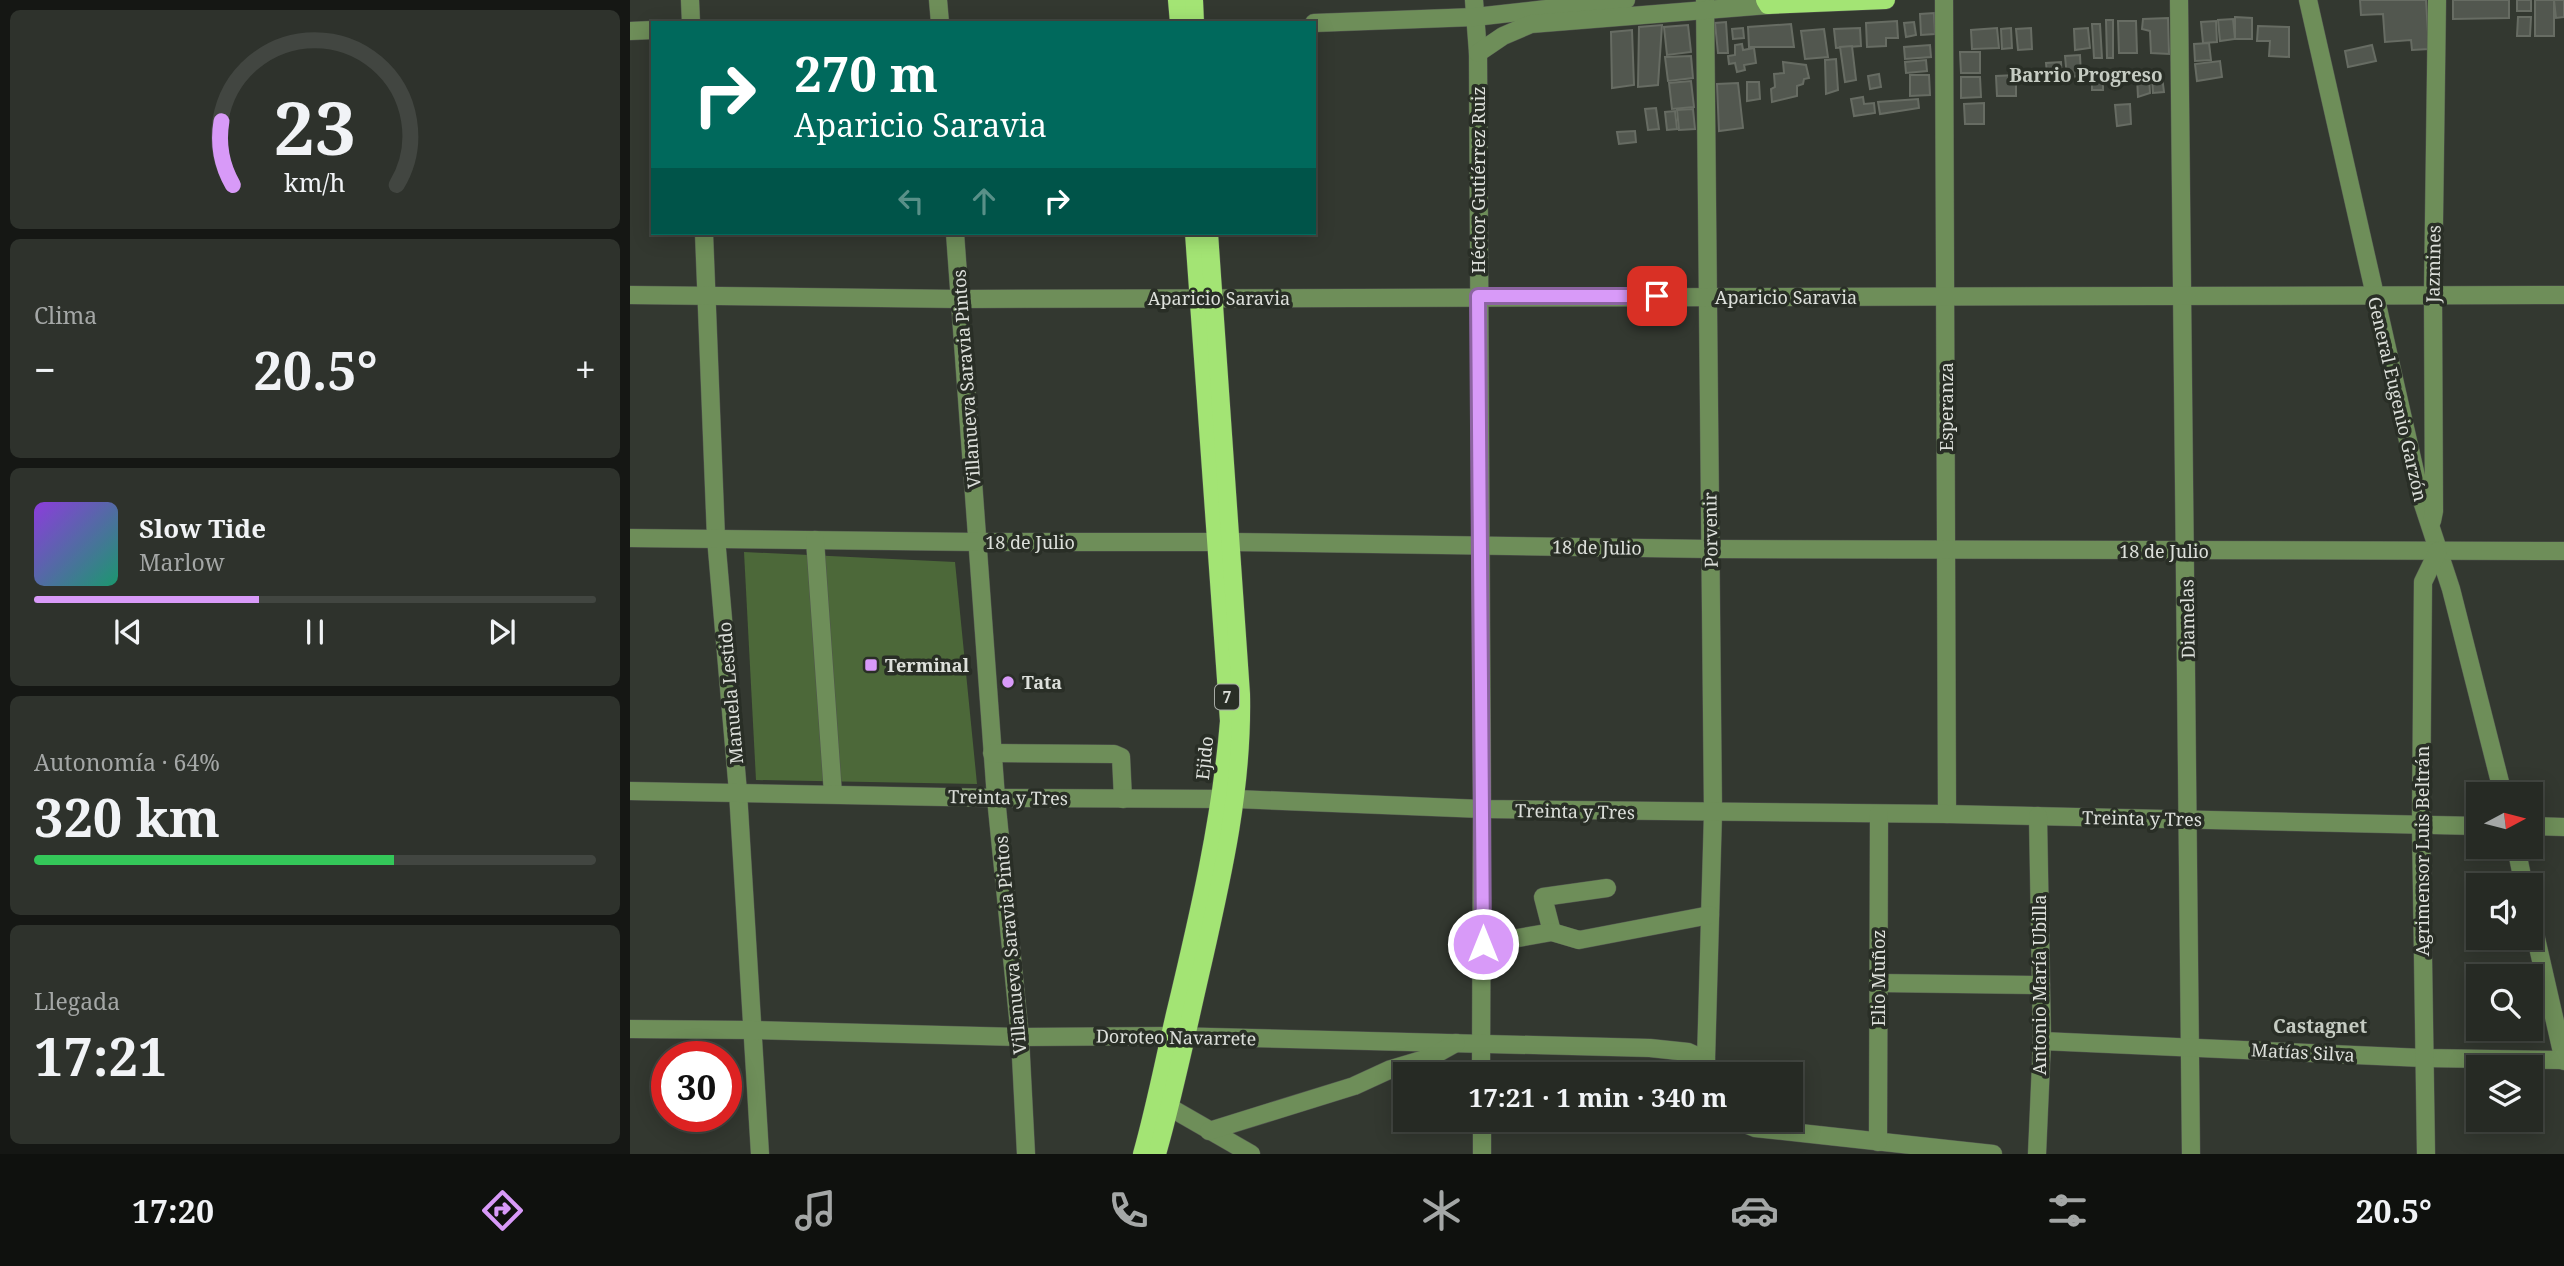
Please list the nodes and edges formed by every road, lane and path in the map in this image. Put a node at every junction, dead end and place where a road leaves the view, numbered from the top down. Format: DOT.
graph roads {
  1 [pos="690,0"];
  2 [pos="938,0"];
  3 [pos="1177,0"];
  4 [pos="1194,0"];
  5 [pos="1626,0"];
  6 [pos="1886,0"];
  7 [pos="1944,0"];
  8 [pos="2179,0"];
  9 [pos="2308,0"];
  10 [pos="2437,0"];
  11 [pos="1767,3"];
  12 [pos="1705,6"];
  13 [pos="1475,8"];
  14 [pos="691,21"];
  15 [pos="940,21"];
  16 [pos="1179,21"];
  17 [pos="1195,21"];
  18 [pos="1316,23"];
  19 [pos="630,30"];
  20 [pos="651,30"];
  21 [pos="1478,53"];
  22 [pos="704,235"];
  23 [pos="956,235"];
  24 [pos="1194,235"];
  25 [pos="1209,235"];
  26 [pos="2433,294"];
  27 [pos="630,295"];
  28 [pos="708,295"];
  29 [pos="2373,295"];
  30 [pos="2564,295"];
  31 [pos="1478,296"];
  32 [pos="1708,296"];
  33 [pos="2182,296"];
  34 [pos="1946,297"];
  35 [pos="1206,298"];
  36 [pos="960,299"];
  37 [pos="2430,527"];
  38 [pos="630,538"];
  39 [pos="716,538"];
  40 [pos="815,540"];
  41 [pos="978,542"];
  42 [pos="1223,542"];
  43 [pos="1480,546"];
  44 [pos="1710,549"];
  45 [pos="1946,549"];
  46 [pos="2186,551"];
  47 [pos="2438,551"];
  48 [pos="2564,551"];
  49 [pos="992,753"];
  50 [pos="2500,782"];
  51 [pos="630,791"];
  52 [pos="738,792"];
  53 [pos="832,794"];
  54 [pos="996,798"];
  55 [pos="1123,799"];
  56 [pos="1228,799"];
  57 [pos="1482,809"];
  58 [pos="1713,813"];
  59 [pos="1879,814"];
  60 [pos="1947,814"];
  61 [pos="2038,816"];
  62 [pos="2189,818"];
  63 [pos="2420,825"];
  64 [pos="2466,826"];
  65 [pos="2543,826"];
  66 [pos="2564,827"];
  67 [pos="1607,888"];
  68 [pos="1710,915"];
  69 [pos="1552,932"];
  70 [pos="1483,944"];
  71 [pos="2539,950"];
  72 [pos="1878,983"];
  73 [pos="2041,985"];
  74 [pos="630,1029"];
  75 [pos="752,1030"];
  76 [pos="1178,1036"];
  77 [pos="1020,1037"];
  78 [pos="2042,1041"];
  79 [pos="1458,1043"];
  80 [pos="1481,1044"];
  81 [pos="2190,1047"];
  82 [pos="2423,1058"];
  83 [pos="2564,1061"];
  84 [pos="1481,1062"];
  85 [pos="1701,1062"];
  86 [pos="1707,1062"];
  87 [pos="1163,1103"];
  88 [pos="1209,1131"];
  89 [pos="1482,1132"];
  90 [pos="1790,1132"];
  91 [pos="1878,1142"];
  92 [pos="760,1154"];
  93 [pos="1027,1154"];
  94 [pos="1142,1154"];
  95 [pos="1157,1154"];
  96 [pos="1251,1154"];
  97 [pos="1482,1154"];
  98 [pos="1993,1154"];
  99 [pos="2037,1154"];
  100 [pos="2191,1154"];
  101 [pos="2426,1154"];
  1 -- 14 [label="street"];
  2 -- 15 [label="street"];
  3 -- 16 [label="main road"];
  4 -- 17 [label="main road"];
  5 -- 13 [label="street"];
  6 -- 11 [label="main road"];
  7 -- 34 [label="street, Esperanza"];
  8 -- 33 [label="street, Diamelas"];
  9 -- 29 [label="street, General Eugenio Garzón"];
  10 -- 26 [label="street, Jazmines"];
  11 -- 12 [label="street"];
  12 -- 21 [label="street"];
  12 -- 32 [label="street, Porvenir"];
  13 -- 18 [label="street"];
  13 -- 21 [label="street, Héctor Gutiérrez Ruiz"];
  19 -- 20 [label="street"];
  21 -- 31 [label="street, Héctor Gutiérrez Ruiz"];
  22 -- 28 [label="street, Manuela Lestido"];
  23 -- 36 [label="street, Villanueva Saravia Pintos"];
  24 -- 35 [label="main road, Ejido / 7"];
  25 -- 35 [label="main road, Ejido / 7"];
  26 -- 29 [label="street, Aparicio Saravia"];
  26 -- 30 [label="street, Aparicio Saravia"];
  26 -- 37 [label="street, Jazmines"];
  27 -- 28 [label="street, Aparicio Saravia"];
  28 -- 36 [label="street, Aparicio Saravia"];
  28 -- 39 [label="street, Manuela Lestido"];
  29 -- 33 [label="street, Aparicio Saravia"];
  29 -- 37 [label="street, General Eugenio Garzón"];
  31 -- 32 [label="street, Aparicio Saravia"];
  31 -- 35 [label="street, Aparicio Saravia"];
  31 -- 43 [label="street, Héctor Gutiérrez Ruiz"];
  32 -- 34 [label="street, Aparicio Saravia"];
  32 -- 44 [label="street, Porvenir"];
  33 -- 34 [label="street, Aparicio Saravia"];
  33 -- 46 [label="street, Diamelas"];
  34 -- 45 [label="street, Esperanza"];
  35 -- 36 [label="street, Aparicio Saravia"];
  35 -- 42 [label="main road, Ejido / 7"];
  36 -- 41 [label="street, Villanueva Saravia Pintos"];
  37 -- 47 [label="street, General Eugenio Garzón"];
  38 -- 39 [label="street, 18 de Julio"];
  39 -- 40 [label="street, 18 de Julio"];
  39 -- 52 [label="street, Manuela Lestido"];
  40 -- 41 [label="street, 18 de Julio"];
  40 -- 53 [label="street"];
  41 -- 42 [label="street, 18 de Julio"];
  41 -- 49 [label="street, Villanueva Saravia Pintos"];
  42 -- 43 [label="street, 18 de Julio"];
  42 -- 56 [label="main road, Ejido / 7"];
  43 -- 44 [label="street, 18 de Julio"];
  43 -- 57 [label="street, Héctor Gutiérrez Ruiz"];
  44 -- 45 [label="street, 18 de Julio"];
  44 -- 58 [label="street, Porvenir"];
  45 -- 46 [label="street, 18 de Julio"];
  45 -- 60 [label="street, Esperanza"];
  46 -- 47 [label="street, 18 de Julio"];
  46 -- 62 [label="street, Diamelas"];
  47 -- 48 [label="street, 18 de Julio"];
  47 -- 50 [label="street, General Eugenio Garzón"];
  47 -- 63 [label="street, Agrimensor Luis Beltrán"];
  49 -- 54 [label="street, Villanueva Saravia Pintos"];
  49 -- 55 [label="street"];
  51 -- 52 [label="street, Treinta y Tres"];
  52 -- 53 [label="street, Treinta y Tres"];
  52 -- 75 [label="street, Manuela Lestido"];
  53 -- 54 [label="street, Treinta y Tres"];
  54 -- 55 [label="street, Treinta y Tres"];
  54 -- 77 [label="street, Villanueva Saravia Pintos"];
  55 -- 56 [label="street, Treinta y Tres"];
  56 -- 57 [label="street, Treinta y Tres"];
  56 -- 76 [label="main road, Ejido / 7"];
  57 -- 58 [label="street, Treinta y Tres"];
  57 -- 70 [label="street, Héctor Gutiérrez Ruiz"];
  58 -- 59 [label="street, Treinta y Tres"];
  58 -- 68 [label="street, Porvenir"];
  59 -- 60 [label="street, Treinta y Tres"];
  59 -- 72 [label="street, Elio Muñoz"];
  60 -- 61 [label="street, Treinta y Tres"];
  61 -- 62 [label="street, Treinta y Tres"];
  61 -- 73 [label="street, Antonio María Ubilla"];
  62 -- 63 [label="street, Treinta y Tres"];
  62 -- 81 [label="street, Diamelas"];
  63 -- 64 [label="street, Treinta y Tres"];
  63 -- 82 [label="street, Agrimensor Luis Beltrán"];
  65 -- 66 [label="street"];
  67 -- 69 [label="street"];
  68 -- 69 [label="street"];
  68 -- 86 [label="street, Porvenir"];
  69 -- 70 [label="street"];
  70 -- 80 [label="street, Héctor Gutiérrez Ruiz"];
  71 -- 83 [label="street"];
  72 -- 73 [label="street"];
  72 -- 91 [label="street, Elio Muñoz"];
  73 -- 78 [label="street, Antonio María Ubilla"];
  74 -- 75 [label="street, Doroteo Navarrete"];
  75 -- 77 [label="street, Doroteo Navarrete"];
  75 -- 92 [label="street, Manuela Lestido"];
  76 -- 77 [label="street, Doroteo Navarrete"];
  76 -- 79 [label="street, Doroteo Navarrete"];
  76 -- 87 [label="main road, Ejido / 7"];
  77 -- 93 [label="street, Villanueva Saravia Pintos"];
  78 -- 81 [label="street, Matías Silva"];
  78 -- 99 [label="street, Antonio María Ubilla"];
  79 -- 80 [label="street, Doroteo Navarrete"];
  79 -- 88 [label="street"];
  80 -- 84 [label="street, Héctor Gutiérrez Ruiz"];
  80 -- 85 [label="street, Doroteo Navarrete"];
  81 -- 82 [label="street, Matías Silva"];
  81 -- 100 [label="street, Diamelas"];
  82 -- 83 [label="street, Matías Silva"];
  82 -- 101 [label="street, Agrimensor Luis Beltrán"];
  87 -- 88 [label="street"];
  87 -- 94 [label="main road, Ejido / 7"];
  87 -- 95 [label="main road, Ejido / 7"];
  88 -- 96 [label="street"];
  89 -- 97 [label="street"];
  90 -- 91 [label="street"];
  91 -- 98 [label="street"];
}
